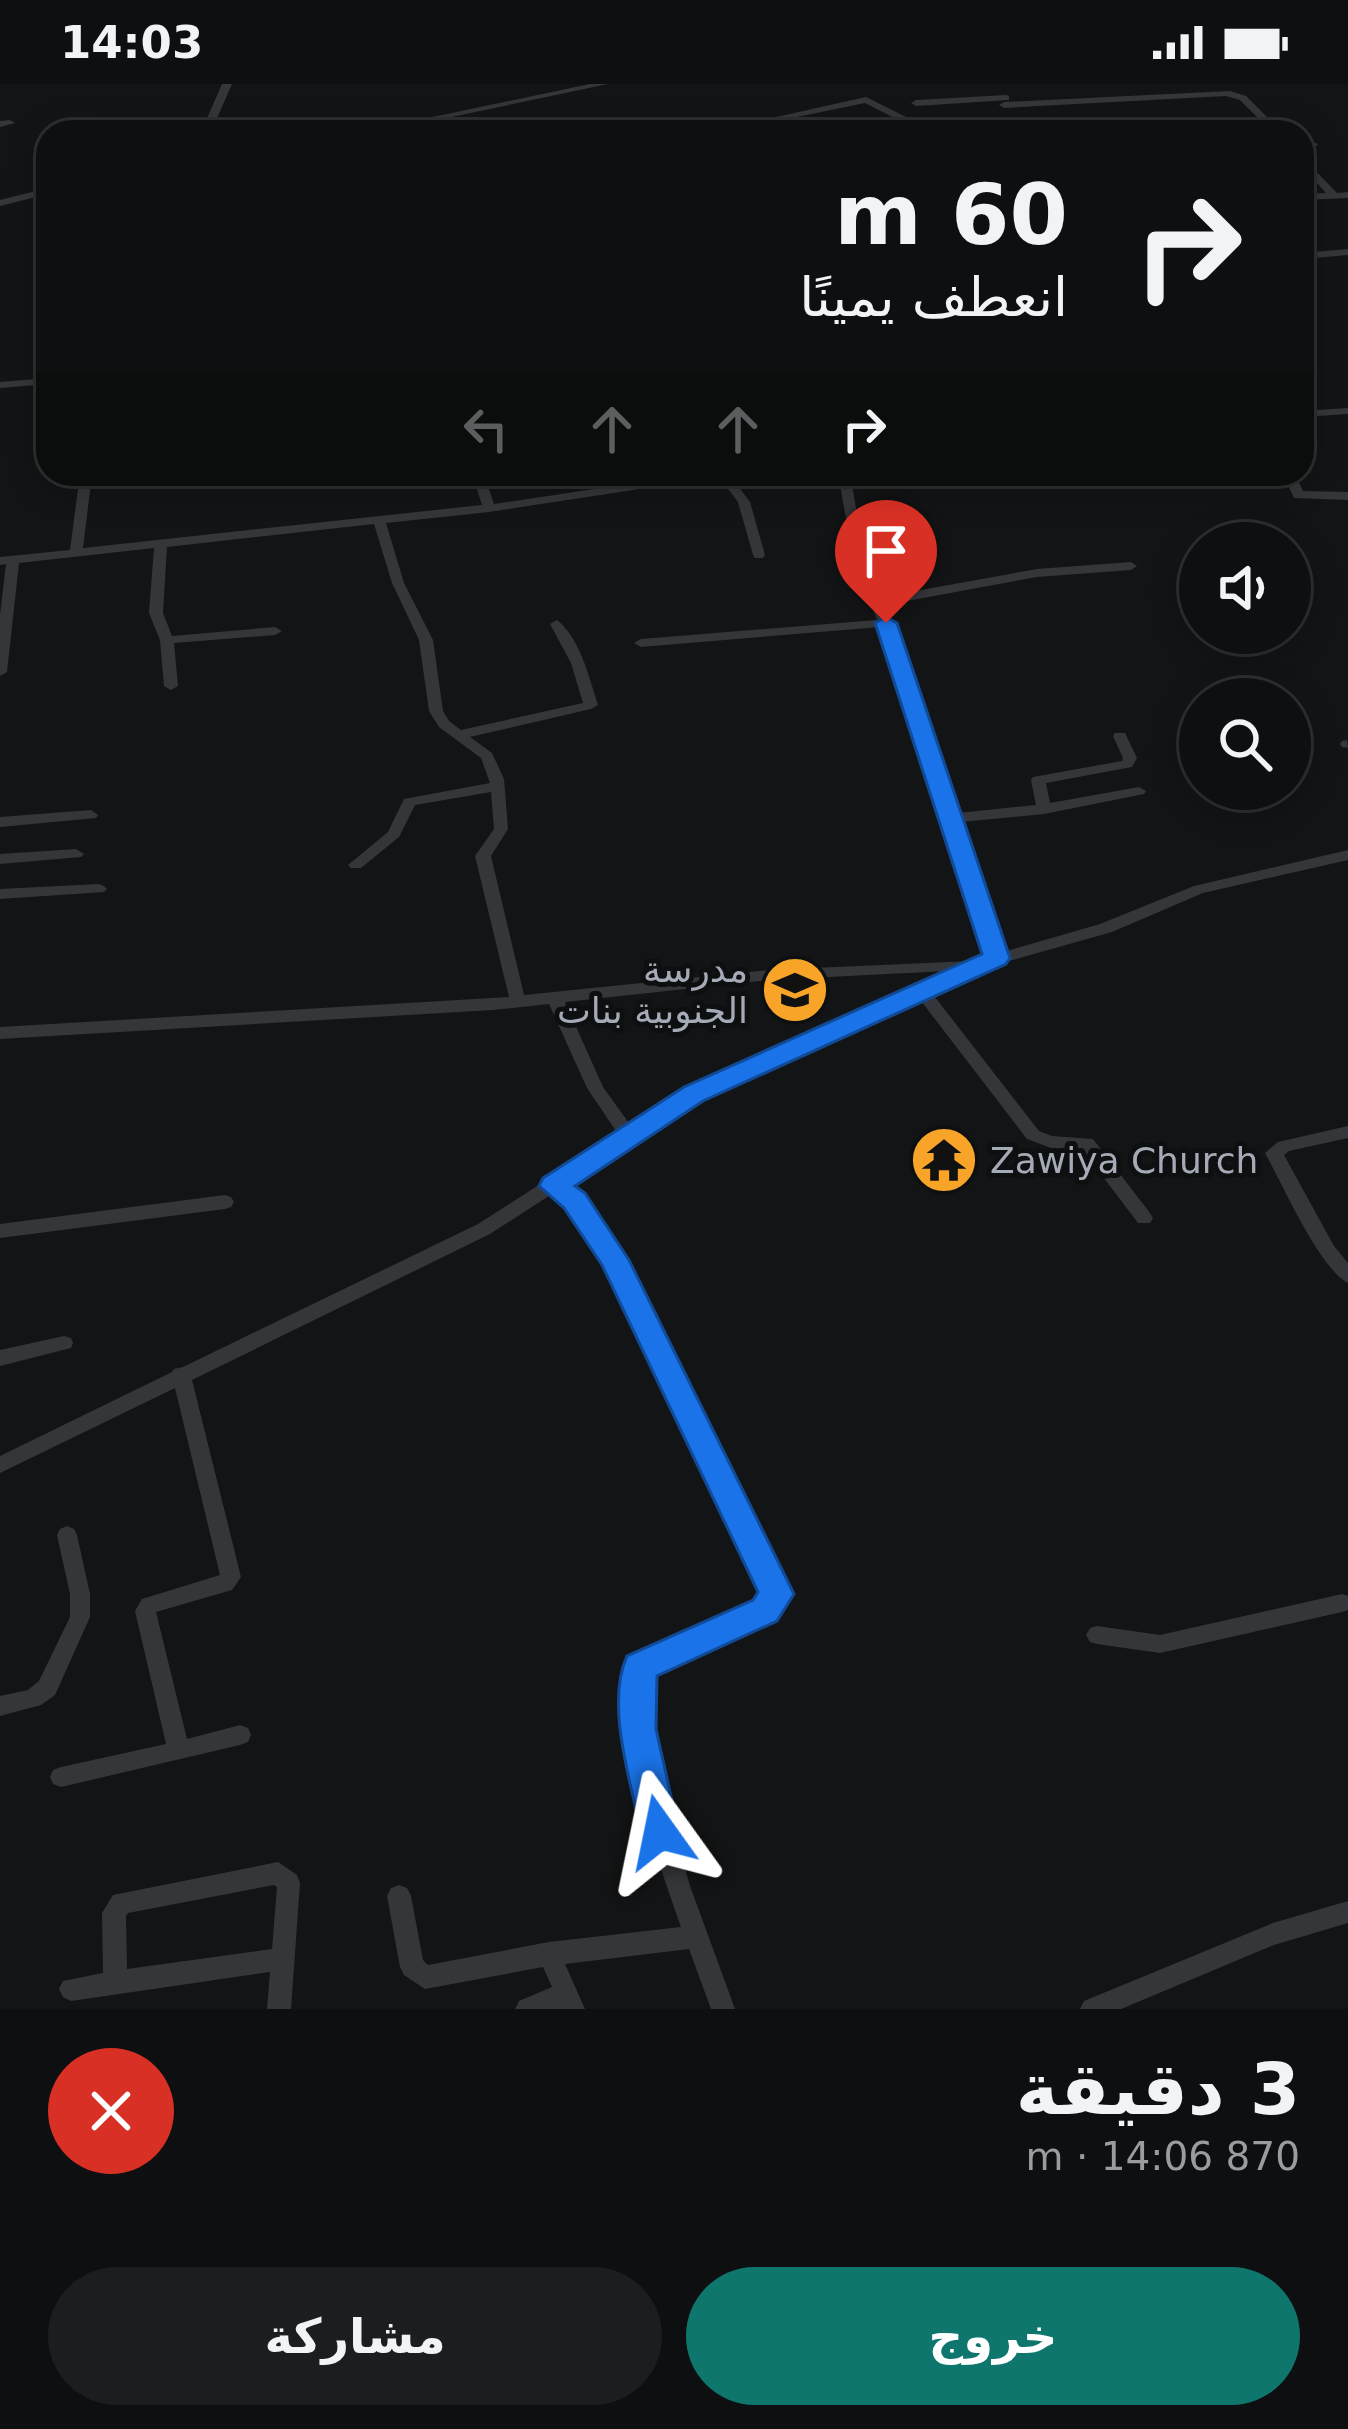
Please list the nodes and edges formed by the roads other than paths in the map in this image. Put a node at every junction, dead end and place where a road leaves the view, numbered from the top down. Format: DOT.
graph roads {
  1 [pos="227,84"];
  2 [pos="603,84"];
  3 [pos="1008,84"];
  4 [pos="1005,101"];
  5 [pos="916,103"];
  6 [pos="211,120"];
  7 [pos="425,120"];
  8 [pos="768,120"];
  9 [pos="904,120"];
  10 [pos="999,120"];
  11 [pos="1264,120"];
  12 [pos="1314,174"];
  13 [pos="36,194"];
  14 [pos="1348,195"];
  15 [pos="1334,196"];
  16 [pos="1314,197"];
  17 [pos="0,203"];
  18 [pos="1348,252"];
  19 [pos="1314,255"];
  20 [pos="36,382"];
  21 [pos="0,386"];
  22 [pos="1348,411"];
  23 [pos="1314,413"];
  24 [pos="84,486"];
  25 [pos="482,486"];
  26 [pos="638,486"];
  27 [pos="730,486"];
  28 [pos="846,486"];
  29 [pos="1292,486"];
  30 [pos="1348,496"];
  31 [pos="489,508"];
  32 [pos="379,520"];
  33 [pos="161,545"];
  34 [pos="76,554"];
  35 [pos="759,555"];
  36 [pos="6,561"];
  37 [pos="1131,566"];
  38 [pos="878,602"];
  39 [pos="886,623"];
  40 [pos="557,625"];
  41 [pos="274,631"];
  42 [pos="166,640"];
  43 [pos="641,643"];
  44 [pos="0,672"];
  45 [pos="171,686"];
  46 [pos="459,735"];
  47 [pos="1120,736"];
  48 [pos="497,786"];
  49 [pos="1138,791"];
  50 [pos="1044,809"];
  51 [pos="91,814"];
  52 [pos="952,818"];
  53 [pos="0,822"];
  54 [pos="76,854"];
  55 [pos="1348,854"];
  56 [pos="0,859"];
  57 [pos="356,865"];
  58 [pos="99,889"];
  59 [pos="0,894"];
  60 [pos="997,958"];
  61 [pos="975,965"];
  62 [pos="922,991"];
  63 [pos="556,1000"];
  64 [pos="518,1003"];
  65 [pos="0,1033"];
  66 [pos="1348,1132"];
  67 [pos="628,1136"];
  68 [pos="554,1186"];
  69 [pos="225,1202"];
  70 [pos="1144,1218"];
  71 [pos="0,1231"];
  72 [pos="1348,1276"];
  73 [pos="64,1343"];
  74 [pos="0,1358"];
  75 [pos="182,1374"];
  76 [pos="0,1465"];
  77 [pos="67,1535"];
  78 [pos="1346,1606"];
  79 [pos="1097,1635"];
  80 [pos="0,1706"];
  81 [pos="240,1735"];
  82 [pos="179,1751"];
  83 [pos="61,1777"];
  84 [pos="399,1896"];
  85 [pos="1348,1912"];
  86 [pos="694,1936"];
  87 [pos="549,1954"];
  88 [pos="281,1959"];
  89 [pos="115,1982"];
  90 [pos="71,1989"];
  91 [pos="570,2001"];
  92 [pos="279,2009"];
  93 [pos="527,2009"];
  94 [pos="723,2009"];
  95 [pos="1092,2009"];
  1 -- 6 [label="street"];
  2 -- 7 [label="street"];
  3 -- 4 [label="street"];
  4 -- 5 [label="street"];
  4 -- 10 [label="street"];
  4 -- 11 [label="street"];
  8 -- 9 [label="street"];
  12 -- 15 [label="street"];
  13 -- 17 [label="street"];
  14 -- 15 [label="street"];
  15 -- 16 [label="street"];
  18 -- 19 [label="street"];
  20 -- 21 [label="street"];
  22 -- 23 [label="street"];
  24 -- 34 [label="street"];
  25 -- 31 [label="street"];
  26 -- 31 [label="street"];
  27 -- 35 [label="street"];
  28 -- 38 [label="street"];
  29 -- 30 [label="street"];
  31 -- 32 [label="street"];
  32 -- 33 [label="street"];
  32 -- 46 [label="street"];
  33 -- 34 [label="street"];
  33 -- 42 [label="street"];
  34 -- 36 [label="street"];
  36 -- 44 [label="street"];
  37 -- 38 [label="street"];
  38 -- 39 [label="street"];
  39 -- 43 [label="street"];
  39 -- 52 [label="street"];
  40 -- 46 [label="street"];
  41 -- 42 [label="street"];
  42 -- 45 [label="street"];
  46 -- 48 [label="street"];
  47 -- 50 [label="street"];
  48 -- 57 [label="street"];
  48 -- 64 [label="street"];
  49 -- 50 [label="street"];
  50 -- 52 [label="street"];
  51 -- 53 [label="street"];
  52 -- 60 [label="street"];
  54 -- 56 [label="street"];
  55 -- 60 [label="street"];
  58 -- 59 [label="street"];
  60 -- 61 [label="street"];
  61 -- 62 [label="street"];
  61 -- 63 [label="street"];
  62 -- 67 [label="street"];
  62 -- 70 [label="street"];
  63 -- 64 [label="street"];
  63 -- 67 [label="street"];
  64 -- 65 [label="street"];
  66 -- 72 [label="street"];
  67 -- 68 [label="street"];
  68 -- 75 [label="street"];
  68 -- 86 [label="street"];
  69 -- 71 [label="street"];
  73 -- 74 [label="street"];
  75 -- 76 [label="street"];
  75 -- 82 [label="street"];
  77 -- 80 [label="street"];
  78 -- 79 [label="street"];
  81 -- 82 [label="street"];
  82 -- 83 [label="street"];
  84 -- 87 [label="street"];
  85 -- 95 [label="street"];
  86 -- 87 [label="street"];
  86 -- 94 [label="street"];
  87 -- 91 [label="street"];
  88 -- 89 [label="street"];
  88 -- 89 [label="street"];
  88 -- 92 [label="street"];
  89 -- 90 [label="street"];
  91 -- 93 [label="street"];
}
